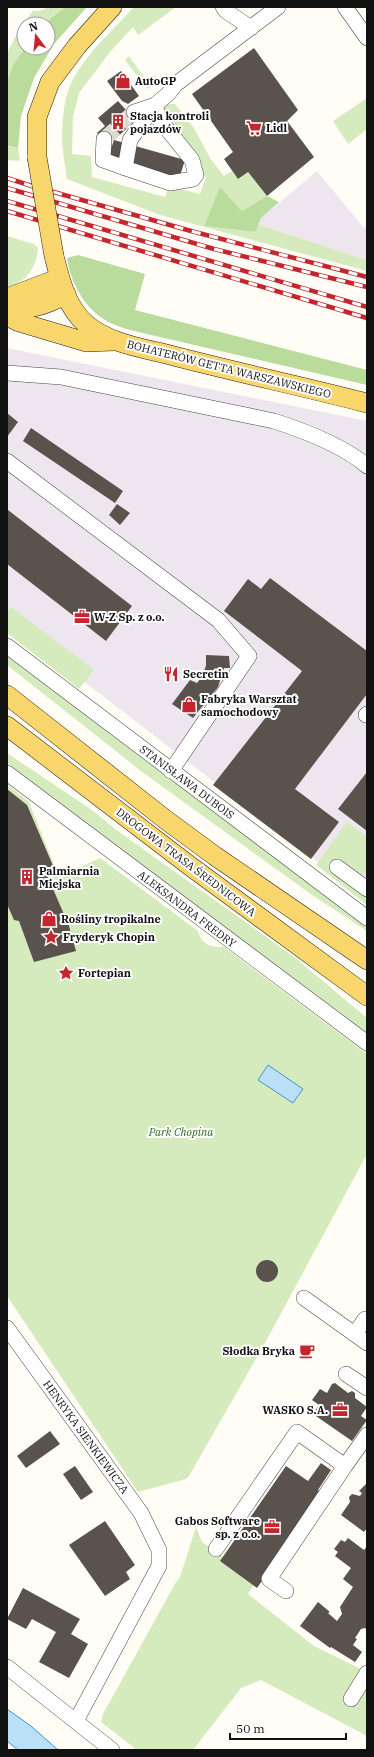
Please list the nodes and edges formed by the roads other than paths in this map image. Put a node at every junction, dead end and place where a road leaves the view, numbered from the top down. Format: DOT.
graph roads {
  1 [pos="112,7"];
  2 [pos="223,7"];
  3 [pos="278,7"];
  4 [pos="346,7"];
  5 [pos="243,18"];
  6 [pos="362,19"];
  7 [pos="367,38"];
  8 [pos="155,105"];
  9 [pos="134,112"];
  10 [pos="104,139"];
  11 [pos="125,168"];
  12 [pos="63,286"];
  13 [pos="7,298"];
  14 [pos="7,310"];
  15 [pos="7,316"];
  16 [pos="118,341"];
  17 [pos="7,373"];
  18 [pos="367,403"];
  19 [pos="367,466"];
  20 [pos="9,468"];
  21 [pos="7,646"];
  22 [pos="7,695"];
  23 [pos="7,726"];
  24 [pos="171,770"];
  25 [pos="7,774"];
  26 [pos="337,867"];
  27 [pos="367,889"];
  28 [pos="367,918"];
  29 [pos="367,960"];
  30 [pos="367,996"];
  31 [pos="367,1043"];
  32 [pos="304,1298"];
  33 [pos="365,1319"];
  34 [pos="7,1328"];
  35 [pos="361,1339"];
  36 [pos="346,1374"];
  37 [pos="367,1388"];
  38 [pos="367,1435"];
  39 [pos="345,1466"];
  40 [pos="216,1549"];
  41 [pos="286,1591"];
  42 [pos="7,1667"];
  43 [pos="367,1674"];
  44 [pos="351,1698"];
  45 [pos="76,1720"];
  46 [pos="112,1750"];
  1 -- 12 [label="main road, BOHATERÓW GETTA WARSZAWSKIEGO, bridge"];
  2 -- 5 [label="street"];
  3 -- 5 [label="street"];
  4 -- 6 [label="street"];
  5 -- 8 [label="street"];
  6 -- 7 [label="street"];
  8 -- 9 [label="street"];
  8 -- 11 [label="street"];
  8 -- 11 [label="street"];
  10 -- 11 [label="street"];
  12 -- 13 [label="main road"];
  12 -- 14 [label="main road"];
  12 -- 16 [label="main road, BOHATERÓW GETTA WARSZAWSKIEGO"];
  15 -- 16 [label="main road"];
  16 -- 18 [label="main road, BOHATERÓW GETTA WARSZAWSKIEGO"];
  17 -- 19 [label="street"];
  20 -- 24 [label="street"];
  21 -- 24 [label="street, STANISŁAWA DUBOIS"];
  22 -- 29 [label="main road, DROGOWA TRASA ŚREDNICOWA"];
  23 -- 30 [label="main road, DROGOWA TRASA ŚREDNICOWA"];
  24 -- 28 [label="street, STANISŁAWA DUBOIS"];
  25 -- 31 [label="street, ALEKSANDRA FREDRY"];
  26 -- 27 [label="street"];
  32 -- 35 [label="street"];
  33 -- 35 [label="street"];
  34 -- 45 [label="street, HENRYKA SIENKIEWICZA"];
  36 -- 37 [label="street"];
  38 -- 39 [label="street"];
  39 -- 40 [label="street"];
  39 -- 41 [label="street"];
  42 -- 45 [label="street"];
  43 -- 44 [label="street"];
  45 -- 46 [label="street"];
}
